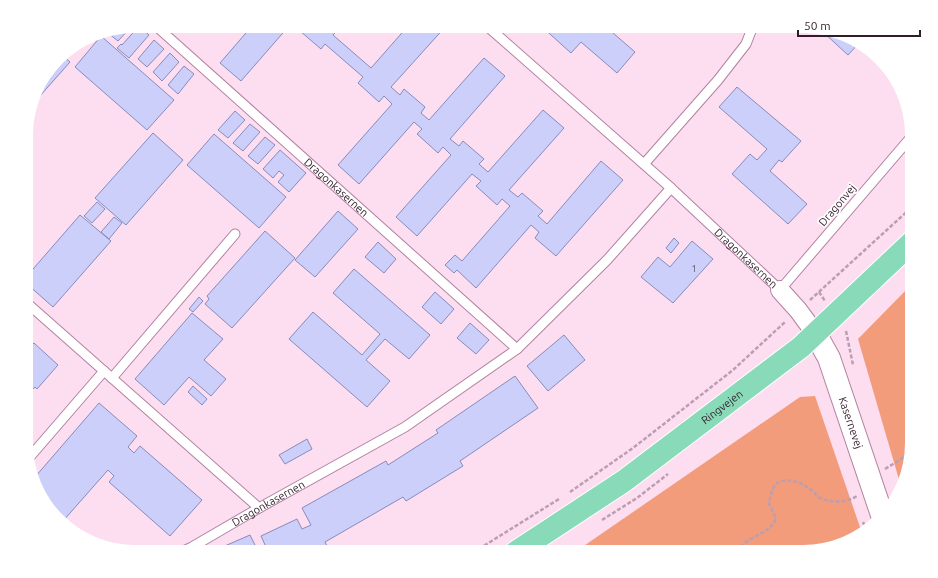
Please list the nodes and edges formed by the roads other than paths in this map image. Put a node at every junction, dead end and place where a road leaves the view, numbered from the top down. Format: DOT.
graph roads {
  1 [pos="164,33"];
  2 [pos="500,33"];
  3 [pos="750,33"];
  4 [pos="905,144"];
  5 [pos="644,164"];
  6 [pos="671,188"];
  7 [pos="235,234"];
  8 [pos="905,249"];
  9 [pos="780,290"];
  10 [pos="33,308"];
  11 [pos="816,333"];
  12 [pos="517,350"];
  13 [pos="108,374"];
  14 [pos="34,454"];
  15 [pos="259,508"];
  16 [pos="880,510"];
  17 [pos="195,545"];
  18 [pos="527,545"];
  1 -- 12 [label="lane, Dragonkasernen"];
  2 -- 5 [label="lane, Dragonkasernen"];
  3 -- 5 [label="lane"];
  4 -- 9 [label="lane, Dragonvej"];
  5 -- 6 [label="lane, Dragonkasernen"];
  6 -- 9 [label="lane, Dragonkasernen"];
  6 -- 12 [label="lane, Dragonkasernen"];
  7 -- 13 [label="lane"];
  8 -- 11 [label="main road, Ringvejen"];
  9 -- 11 [label="street, Dragonkasernen"];
  10 -- 13 [label="lane"];
  11 -- 16 [label="street, Kasernevej"];
  11 -- 18 [label="main road, Ringvejen"];
  12 -- 15 [label="lane, Dragonkasernen"];
  13 -- 14 [label="lane"];
  13 -- 15 [label="lane"];
  15 -- 17 [label="lane, Dragonkasernen"];
}
